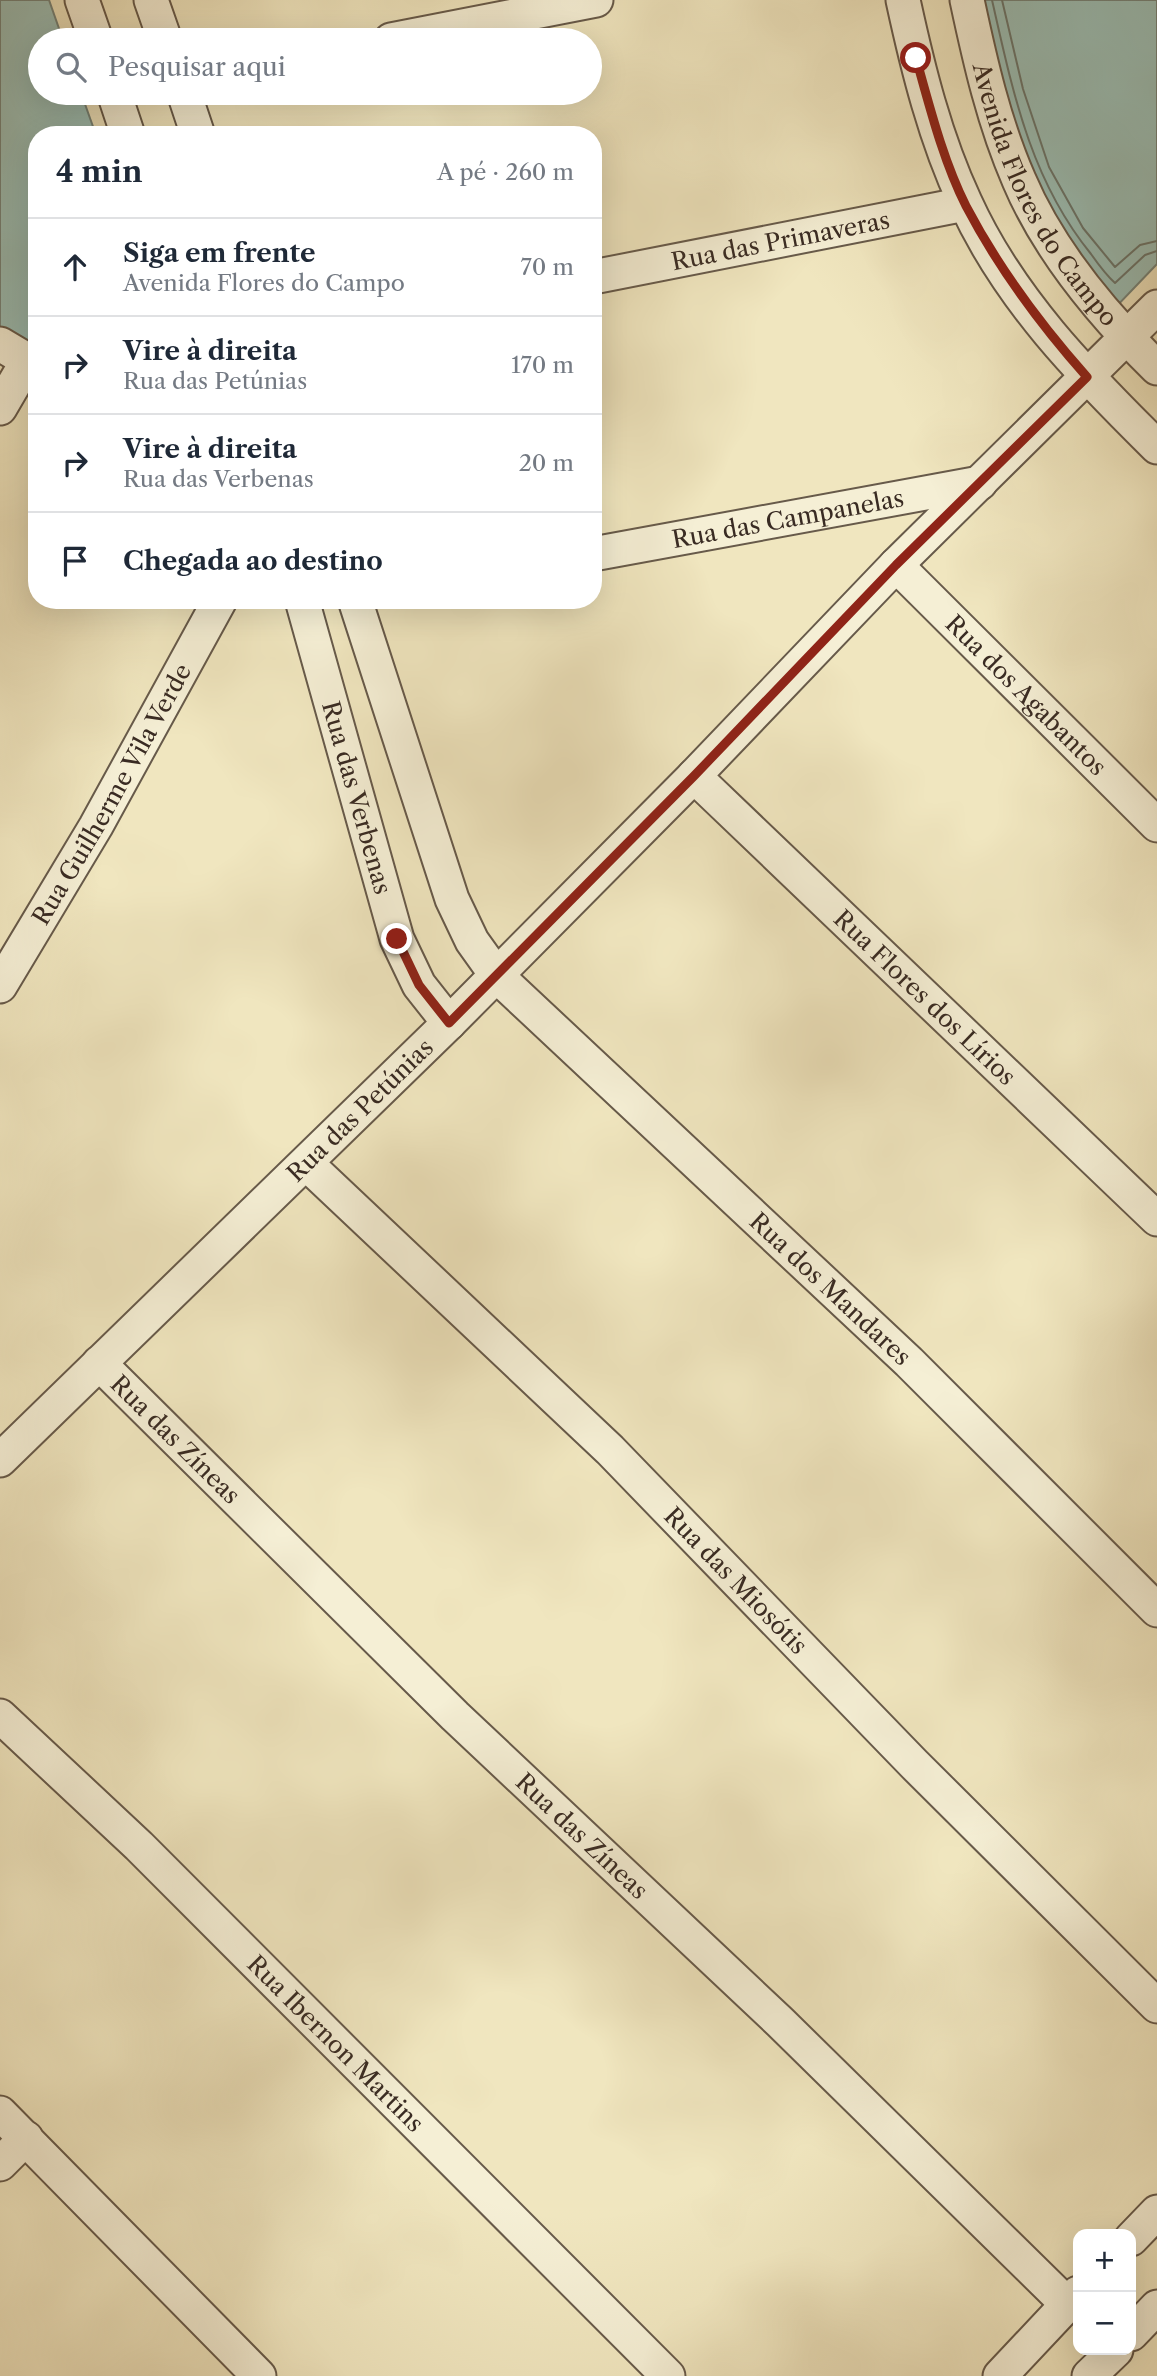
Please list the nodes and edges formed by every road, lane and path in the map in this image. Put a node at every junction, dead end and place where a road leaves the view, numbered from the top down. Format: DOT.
graph roads {
  1 [pos="82,0"];
  2 [pos="151,0"];
  3 [pos="597,0"];
  4 [pos="902,0"];
  5 [pos="967,0"];
  6 [pos="92,28"];
  7 [pos="161,28"];
  8 [pos="453,28"];
  9 [pos="118,105"];
  10 [pos="188,105"];
  11 [pos="125,126"];
  12 [pos="195,126"];
  13 [pos="965,204"];
  14 [pos="602,275"];
  15 [pos="1157,307"];
  16 [pos="1127,338"];
  17 [pos="21,357"];
  18 [pos="1157,368"];
  19 [pos="1087,377"];
  20 [pos="0,408"];
  21 [pos="1157,447"];
  22 [pos="980,483"];
  23 [pos="602,552"];
  24 [pos="896,565"];
  25 [pos="215,609"];
  26 [pos="305,609"];
  27 [pos="358,609"];
  28 [pos="694,776"];
  29 [pos="1157,825"];
  30 [pos="497,976"];
  31 [pos="0,986"];
  32 [pos="449,1023"];
  33 [pos="307,1164"];
  34 [pos="1157,1219"];
  35 [pos="99,1363"];
  36 [pos="0,1460"];
  37 [pos="1157,1610"];
  38 [pos="0,1716"];
  39 [pos="1157,2006"];
  40 [pos="0,2113"];
  41 [pos="26,2138"];
  42 [pos="0,2164"];
  43 [pos="1157,2212"];
  44 [pos="1136,2234"];
  45 [pos="1073,2299"];
  46 [pos="1157,2307"];
  47 [pos="1116,2358"];
  48 [pos="259,2376"];
  49 [pos="668,2376"];
  50 [pos="1000,2376"];
  1 -- 6 [label="street"];
  2 -- 7 [label="street"];
  3 -- 8 [label="street"];
  4 -- 13 [label="street"];
  5 -- 16 [label="street, Avenida Flores do Campo"];
  9 -- 11 [label="street"];
  10 -- 12 [label="street"];
  13 -- 14 [label="street, Rua das Primaveras"];
  13 -- 19 [label="street"];
  15 -- 16 [label="street, Rua das Petúnias"];
  16 -- 18 [label="street, Avenida Flores do Campo"];
  16 -- 19 [label="street, Rua das Petúnias"];
  17 -- 20 [label="street"];
  19 -- 21 [label="street"];
  19 -- 22 [label="street, Rua das Petúnias"];
  22 -- 23 [label="street, Rua das Campanelas"];
  22 -- 24 [label="street, Rua das Petúnias"];
  24 -- 28 [label="street, Rua das Petúnias"];
  24 -- 29 [label="street, Rua dos Agabantos"];
  25 -- 31 [label="street, Rua Guilherme Vila Verde"];
  26 -- 32 [label="street, Rua das Verbenas"];
  27 -- 30 [label="street"];
  28 -- 30 [label="street, Rua das Petúnias"];
  28 -- 34 [label="street, Rua Flores dos Lírios"];
  30 -- 32 [label="street, Rua das Petúnias"];
  30 -- 37 [label="street, Rua dos Mandares"];
  32 -- 33 [label="street, Rua das Petúnias"];
  33 -- 35 [label="street, Rua das Petúnias"];
  33 -- 39 [label="street, Rua das Miosótis"];
  35 -- 36 [label="street, Rua das Petúnias"];
  35 -- 45 [label="street, Rua das Zíneas"];
  38 -- 49 [label="street, Rua Ibernon Martins"];
  40 -- 41 [label="street"];
  41 -- 42 [label="street"];
  41 -- 48 [label="street"];
  43 -- 44 [label="street"];
  45 -- 50 [label="street"];
  46 -- 47 [label="street"];
}
